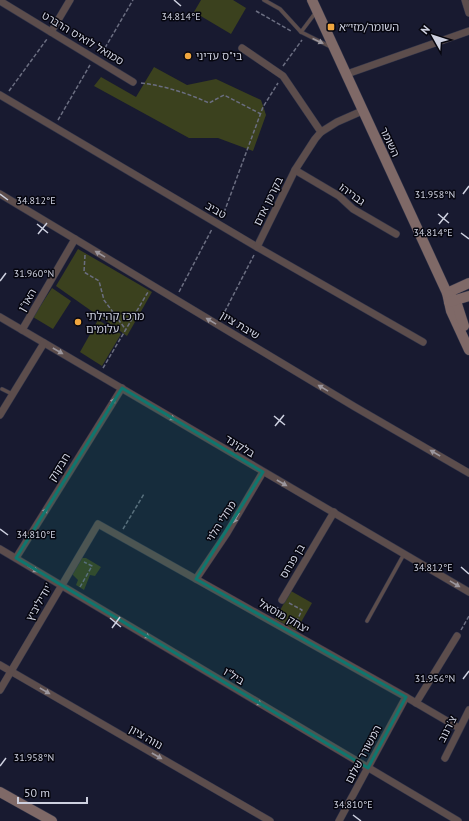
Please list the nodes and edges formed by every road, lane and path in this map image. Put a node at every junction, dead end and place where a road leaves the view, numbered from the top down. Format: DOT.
graph roads {
  1 [pos="70,0"];
  2 [pos="133,0"];
  3 [pos="264,0"];
  4 [pos="312,0"];
  5 [pos="464,0"];
  6 [pos="0,1"];
  7 [pos="317,12"];
  8 [pos="469,13"];
  9 [pos="469,31"];
  10 [pos="51,32"];
  11 [pos="301,32"];
  12 [pos="303,38"];
  13 [pos="242,48"];
  14 [pos="334,49"];
  15 [pos="96,59"];
  16 [pos="281,74"];
  17 [pos="347,74"];
  18 [pos="133,82"];
  19 [pos="2,96"];
  20 [pos="362,111"];
  21 [pos="261,114"];
  22 [pos="54,127"];
  23 [pos="321,132"];
  24 [pos="295,170"];
  25 [pos="0,194"];
  26 [pos="217,224"];
  27 [pos="396,234"];
  28 [pos="75,239"];
  29 [pos="86,246"];
  30 [pos="257,248"];
  31 [pos="469,283"];
  32 [pos="152,285"];
  33 [pos="469,296"];
  34 [pos="176,299"];
  35 [pos="451,299"];
  36 [pos="0,317"];
  37 [pos="218,325"];
  38 [pos="22,330"];
  39 [pos="126,330"];
  40 [pos="469,340"];
  41 [pos="44,342"];
  42 [pos="422,342"];
  43 [pos="469,350"];
  44 [pos="99,375"];
  45 [pos="122,388"];
  46 [pos="2,389"];
  47 [pos="12,394"];
  48 [pos="0,415"];
  49 [pos="263,472"];
  50 [pos="469,473"];
  51 [pos="144,494"];
  52 [pos="334,512"];
  53 [pos="98,524"];
  54 [pos="119,536"];
  55 [pos="0,549"];
  56 [pos="404,554"];
  57 [pos="16,558"];
  58 [pos="78,558"];
  59 [pos="196,579"];
  60 [pos="62,585"];
  61 [pos="80,587"];
  62 [pos="469,592"];
  63 [pos="282,600"];
  64 [pos="469,616"];
  65 [pos="270,621"];
  66 [pos="367,622"];
  67 [pos="291,633"];
  68 [pos="457,636"];
  69 [pos="0,665"];
  70 [pos="11,671"];
  71 [pos="0,690"];
  72 [pos="406,697"];
  73 [pos="416,703"];
  74 [pos="469,710"];
  75 [pos="459,728"];
  76 [pos="445,758"];
  77 [pos="368,768"];
  78 [pos="0,792"];
  79 [pos="52,821"];
  80 [pos="270,821"];
  81 [pos="339,821"];
  82 [pos="458,821"];
  1 -- 10 [label="street"];
  2 -- 15 [label="path"];
  3 -- 11 [label="lane"];
  4 -- 7 [label="street, השומר"];
  5 -- 8 [label="street"];
  6 -- 10 [label="street, סמואל לואיס הרברט"];
  7 -- 11 [label="lane"];
  7 -- 14 [label="street, השומר"];
  9 -- 17 [label="street"];
  10 -- 15 [label="street, סמואל לואיס הרברט"];
  10 -- 19 [label="path"];
  11 -- 14 [label="lane, one-way"];
  12 -- 16 [label="path"];
  13 -- 16 [label="street"];
  14 -- 17 [label="street, השומר"];
  15 -- 18 [label="street, סמואל לואיס הרברט"];
  15 -- 22 [label="path"];
  16 -- 21 [label="path"];
  16 -- 23 [label="street"];
  17 -- 20 [label="street, השומר"];
  18 -- 21 [label="path"];
  19 -- 22 [label="street, טביב"];
  20 -- 23 [label="street, בקרמן אדם"];
  20 -- 35 [label="street, השומר"];
  21 -- 26 [label="path"];
  22 -- 26 [label="street, טביב"];
  23 -- 24 [label="street, בקרמן אדם"];
  24 -- 27 [label="street, גבריהו"];
  24 -- 30 [label="street, בקרמן אדם"];
  25 -- 28 [label="street, שיבת ציון"];
  26 -- 30 [label="street, טביב"];
  26 -- 34 [label="path"];
  28 -- 29 [label="street, שיבת ציון"];
  28 -- 38 [label="street, האו\"ן"];
  32 -- 29 [label="street, שיבת ציון, one-way"];
  29 -- 39 [label="path"];
  30 -- 37 [label="path"];
  30 -- 42 [label="street, טביב"];
  31 -- 35 [label="street"];
  32 -- 34 [label="street, שיבת ציון"];
  32 -- 39 [label="path"];
  33 -- 35 [label="street"];
  37 -- 34 [label="street, שיבת ציון, one-way"];
  35 -- 40 [label="street, השומר"];
  35 -- 43 [label="street, השומר"];
  36 -- 38 [label="street, בלקינד"];
  50 -- 37 [label="street, שיבת ציון, one-way"];
  38 -- 41 [label="street, בלקינד"];
  39 -- 44 [label="path"];
  41 -- 44 [label="street, בלקינד, one-way"];
  41 -- 47 [label="street"];
  44 -- 45 [label="street, בלקינד"];
  45 -- 49 [label="street, בלקינד, one-way"];
  57 -- 45 [label="street, חבקוק, one-way"];
  46 -- 47 [label="lane"];
  47 -- 48 [label="street"];
  49 -- 52 [label="street, בלקינד, one-way"];
  49 -- 59 [label="street, מחלי הלוי, one-way"];
  51 -- 54 [label="path"];
  52 -- 56 [label="street, בלקינד"];
  52 -- 63 [label="street, בן פנחס"];
  53 -- 54 [label="street, יצחק מוסאל"];
  53 -- 58 [label="street, יודיליביץ'"];
  54 -- 59 [label="street, יצחק מוסאל"];
  55 -- 57 [label="street, ביל\"ו"];
  56 -- 62 [label="street, בלקינד, one-way"];
  56 -- 66 [label="lane"];
  57 -- 60 [label="street, ביל\"ו, one-way"];
  58 -- 60 [label="street, יודיליביץ'"];
  58 -- 61 [label="path"];
  59 -- 65 [label="street, יצחק מוסאל"];
  60 -- 70 [label="street, יודיליביץ'"];
  60 -- 77 [label="street, ביל\"ו, one-way"];
  63 -- 65 [label="path"];
  63 -- 67 [label="path"];
  64 -- 68 [label="path"];
  65 -- 67 [label="street, יצחק מוסאל"];
  67 -- 72 [label="street, יצחק מוסאל"];
  68 -- 73 [label="street"];
  69 -- 70 [label="street, נווה ציון"];
  70 -- 71 [label="street, יודיליביץ'"];
  70 -- 80 [label="street, נווה ציון, one-way"];
  72 -- 73 [label="street, יצחק מוסאל"];
  72 -- 77 [label="street, המשורר שלום"];
  73 -- 75 [label="street, יצחק מוסאל"];
  74 -- 75 [label="street, צ'רנוב"];
  75 -- 76 [label="street, צ'רנוב"];
  77 -- 81 [label="street, המשורר שלום"];
  77 -- 82 [label="street, ביל\"ו"];
  78 -- 79 [label="street"];
}
